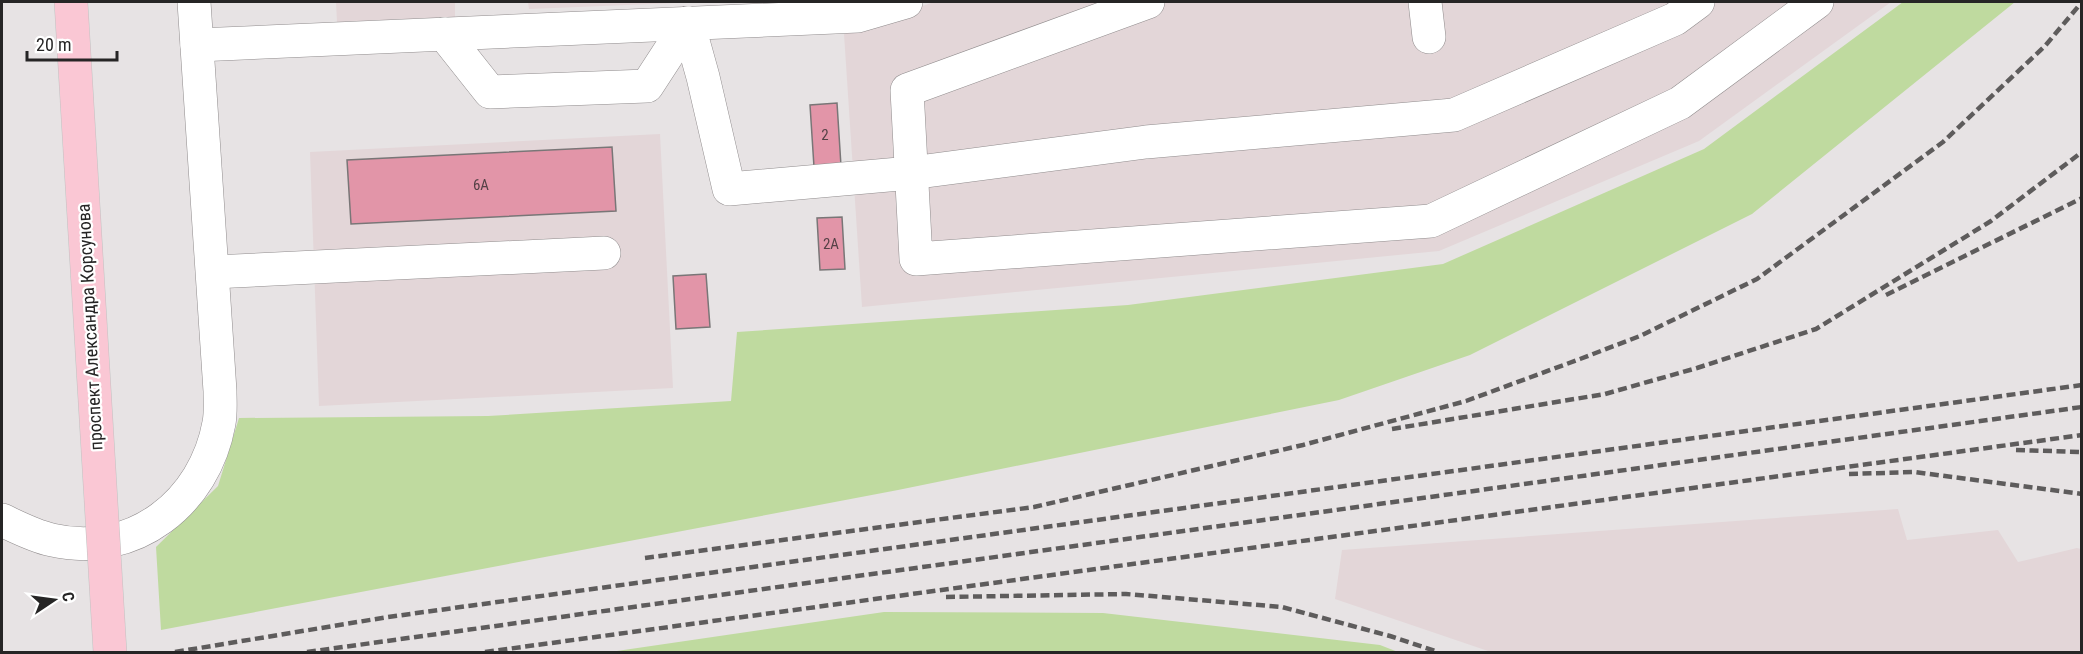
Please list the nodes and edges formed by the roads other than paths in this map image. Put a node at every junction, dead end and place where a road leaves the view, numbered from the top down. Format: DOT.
graph roads {
  1 [pos="71,2"];
  2 [pos="194,2"];
  3 [pos="906,2"];
  4 [pos="1148,2"];
  5 [pos="1425,2"];
  6 [pos="1698,2"];
  7 [pos="1817,2"];
  8 [pos="688,23"];
  9 [pos="444,34"];
  10 [pos="1429,37"];
  11 [pos="197,45"];
  12 [pos="911,173"];
  13 [pos="604,253"];
  14 [pos="213,272"];
  15 [pos="2,520"];
  16 [pos="110,652"];
  1 -- 16 [label="main road, проспект Александра Корсунова, bridge"];
  2 -- 11 [label="street"];
  3 -- 8 [label="street"];
  4 -- 12 [label="street"];
  5 -- 10 [label="street"];
  6 -- 12 [label="street"];
  7 -- 12 [label="street"];
  8 -- 9 [label="street"];
  8 -- 9 [label="street"];
  8 -- 12 [label="street"];
  9 -- 11 [label="street"];
  11 -- 14 [label="street"];
  13 -- 14 [label="street"];
  14 -- 15 [label="street"];
}
